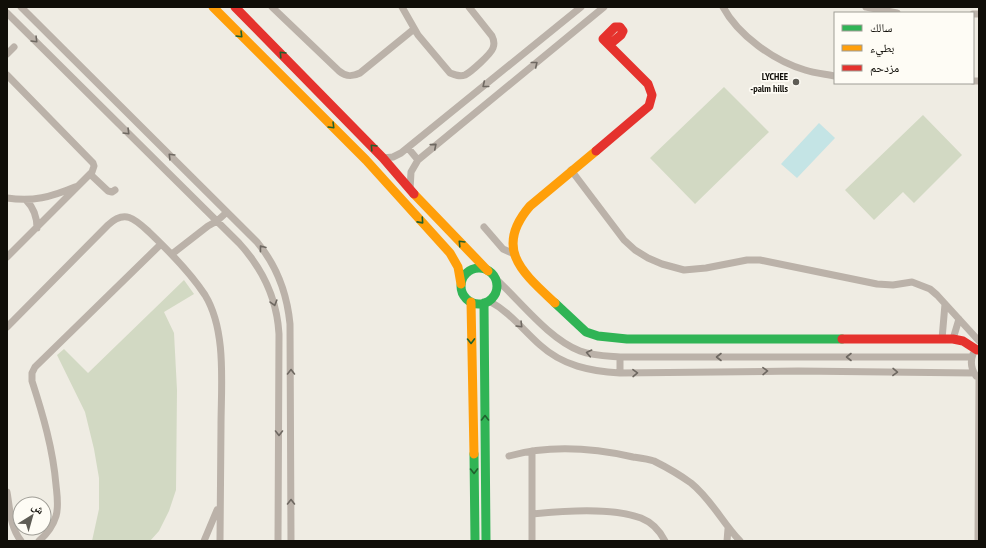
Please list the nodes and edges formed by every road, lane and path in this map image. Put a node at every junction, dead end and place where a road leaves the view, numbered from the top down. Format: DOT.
graph roads {
  1 [pos="21,7"];
  2 [pos="212,7"];
  3 [pos="235,7"];
  4 [pos="272,7"];
  5 [pos="402,7"];
  6 [pos="469,7"];
  7 [pos="581,7"];
  8 [pos="604,7"];
  9 [pos="723,7"];
  10 [pos="866,7"];
  11 [pos="893,12"];
  12 [pos="7,13"];
  13 [pos="414,29"];
  14 [pos="610,45"];
  15 [pos="14,47"];
  16 [pos="7,54"];
  17 [pos="503,70"];
  18 [pos="7,75"];
  19 [pos="834,76"];
  20 [pos="512,82"];
  21 [pos="408,148"];
  22 [pos="383,158"];
  23 [pos="418,160"];
  24 [pos="571,170"];
  25 [pos="90,174"];
  26 [pos="78,186"];
  27 [pos="115,190"];
  28 [pos="410,190"];
  29 [pos="7,198"];
  30 [pos="26,200"];
  31 [pos="227,212"];
  32 [pos="217,221"];
  33 [pos="484,227"];
  34 [pos="37,228"];
  35 [pos="161,244"];
  36 [pos="172,254"];
  37 [pos="514,254"];
  38 [pos="7,257"];
  39 [pos="488,271"];
  40 [pos="496,279"];
  41 [pos="461,284"];
  42 [pos="471,302"];
  43 [pos="487,302"];
  44 [pos="945,304"];
  45 [pos="960,319"];
  46 [pos="7,327"];
  47 [pos="942,339"];
  48 [pos="953,339"];
  49 [pos="977,349"];
  50 [pos="620,357"];
  51 [pos="620,373"];
  52 [pos="977,376"];
  53 [pos="532,451"];
  54 [pos="509,456"];
  55 [pos="979,456"];
  56 [pos="979,478"];
  57 [pos="7,492"];
  58 [pos="979,498"];
  59 [pos="220,502"];
  60 [pos="532,514"];
  61 [pos="979,519"];
  62 [pos="728,529"];
  63 [pos="21,541"];
  64 [pos="39,541"];
  65 [pos="204,541"];
  66 [pos="220,541"];
  67 [pos="278,541"];
  68 [pos="291,541"];
  69 [pos="475,541"];
  70 [pos="486,541"];
  71 [pos="532,541"];
  72 [pos="665,541"];
  73 [pos="727,541"];
  74 [pos="740,541"];
  75 [pos="978,541"];
  31 -- 1 [label="street, one-way"];
  2 -- 41 [label="street, one-way"];
  22 -- 3 [label="street, one-way"];
  4 -- 13 [label="street"];
  5 -- 13 [label="street"];
  6 -- 13 [label="street"];
  7 -- 17 [label="street"];
  20 -- 8 [label="street, one-way"];
  9 -- 19 [label="street"];
  10 -- 11 [label="street"];
  12 -- 32 [label="street, one-way"];
  14 -- 24 [label="street"];
  15 -- 16 [label="street"];
  17 -- 20 [label="street"];
  17 -- 21 [label="street, one-way"];
  18 -- 25 [label="street"];
  23 -- 20 [label="street, one-way"];
  21 -- 22 [label="street"];
  21 -- 23 [label="street"];
  22 -- 28 [label="street"];
  23 -- 28 [label="street"];
  24 -- 37 [label="street"];
  24 -- 44 [label="street"];
  25 -- 26 [label="street"];
  25 -- 27 [label="street"];
  26 -- 30 [label="street"];
  26 -- 34 [label="street"];
  39 -- 28 [label="street, one-way"];
  29 -- 30 [label="street"];
  30 -- 34 [label="street"];
  31 -- 32 [label="street"];
  68 -- 31 [label="street, one-way"];
  32 -- 36 [label="street"];
  32 -- 67 [label="street, one-way"];
  33 -- 37 [label="street"];
  34 -- 38 [label="street"];
  35 -- 36 [label="street"];
  35 -- 46 [label="street"];
  35 -- 64 [label="street"];
  36 -- 59 [label="street"];
  37 -- 47 [label="street"];
  39 -- 40 [label="street"];
  39 -- 41 [label="street"];
  40 -- 43 [label="street"];
  50 -- 40 [label="street, one-way"];
  41 -- 42 [label="street"];
  42 -- 43 [label="street"];
  42 -- 69 [label="street, one-way"];
  43 -- 51 [label="street, one-way"];
  70 -- 43 [label="street, one-way"];
  44 -- 45 [label="street"];
  44 -- 47 [label="street"];
  45 -- 48 [label="street"];
  45 -- 49 [label="street"];
  47 -- 48 [label="street"];
  48 -- 49 [label="street"];
  49 -- 50 [label="street, one-way"];
  49 -- 52 [label="street"];
  50 -- 51 [label="street"];
  51 -- 52 [label="street, one-way"];
  52 -- 55 [label="street"];
  53 -- 54 [label="street"];
  53 -- 60 [label="street"];
  53 -- 62 [label="street"];
  55 -- 56 [label="street"];
  56 -- 58 [label="street"];
  57 -- 63 [label="street"];
  58 -- 61 [label="street"];
  59 -- 65 [label="street"];
  59 -- 66 [label="street"];
  60 -- 71 [label="street"];
  60 -- 72 [label="street"];
  61 -- 75 [label="street"];
  62 -- 73 [label="street"];
  62 -- 74 [label="street"];
}
